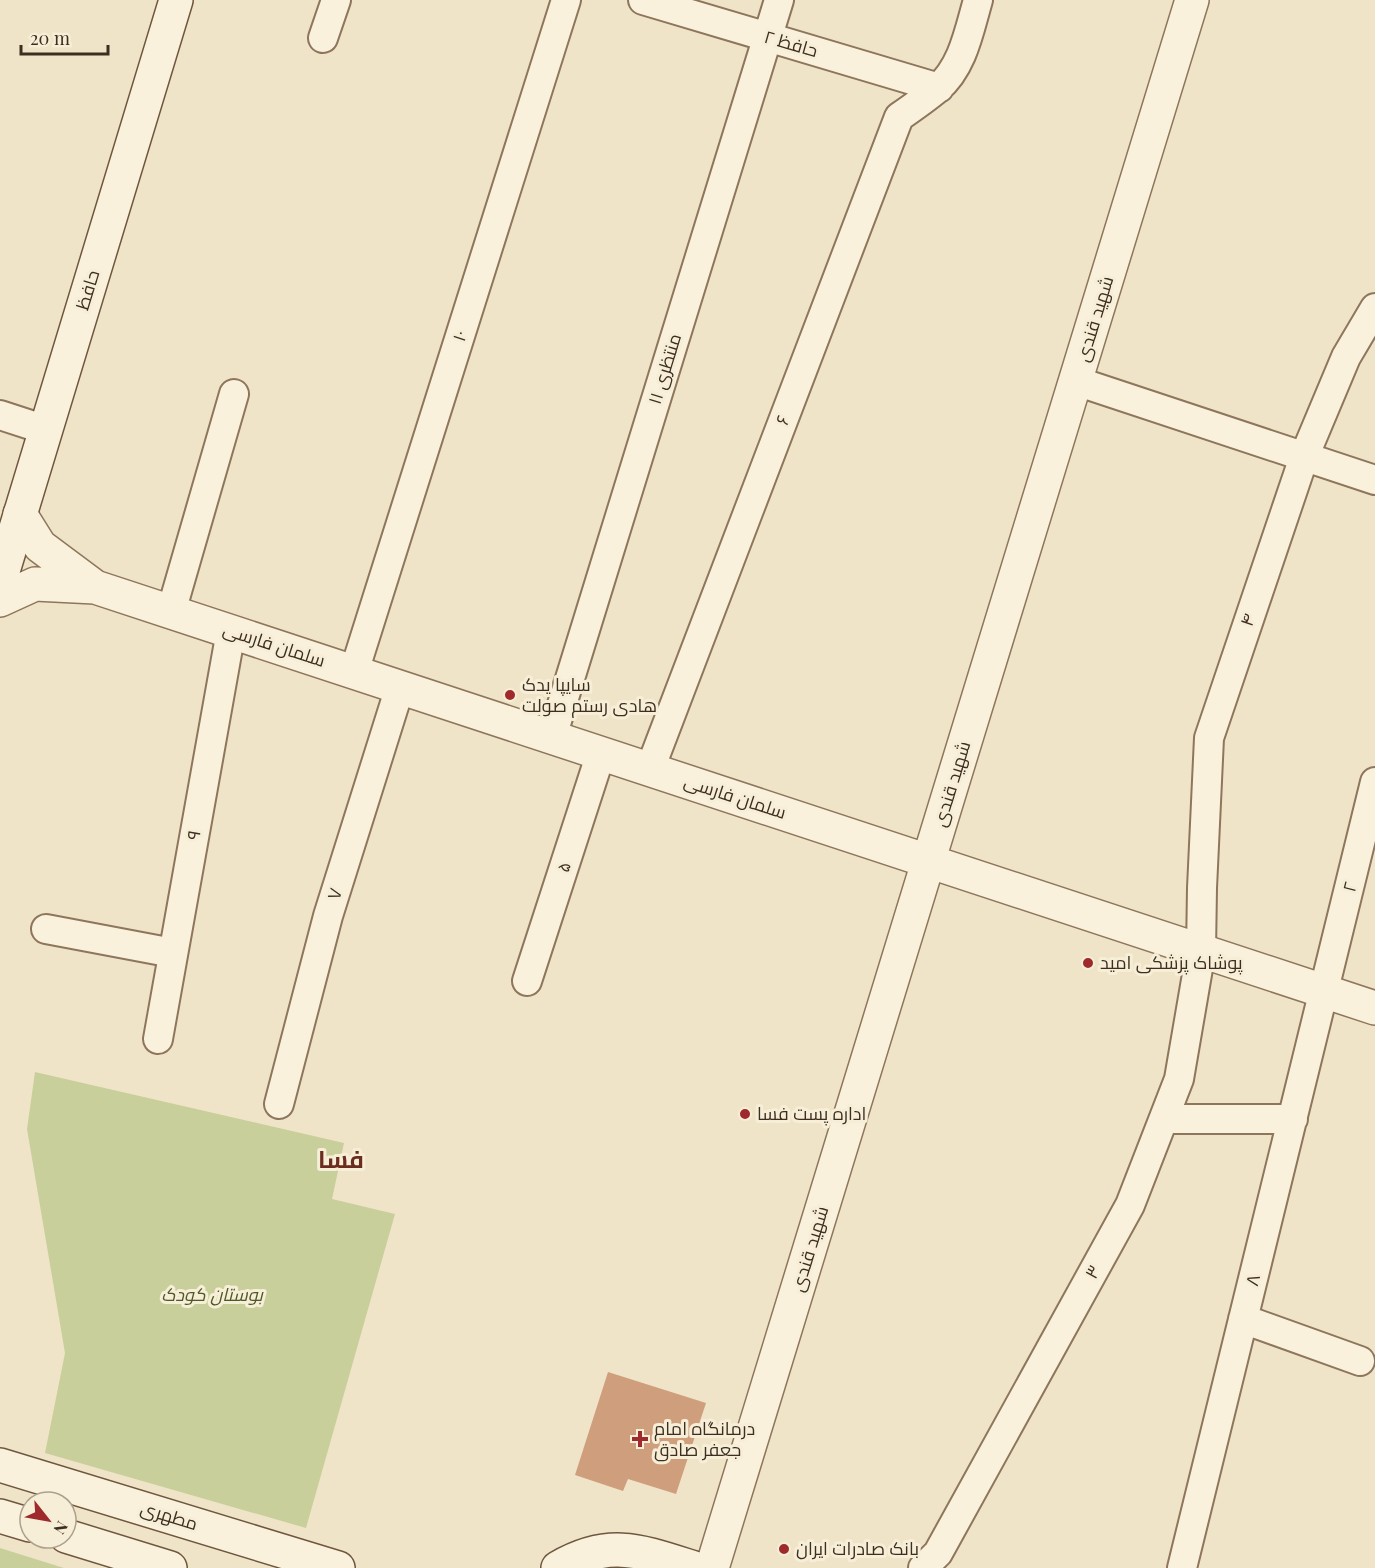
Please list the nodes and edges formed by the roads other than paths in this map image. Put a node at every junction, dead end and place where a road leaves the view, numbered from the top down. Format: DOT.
graph roads {
  1 [pos="176,0"];
  2 [pos="336,0"];
  3 [pos="566,0"];
  4 [pos="643,0"];
  5 [pos="778,0"];
  6 [pos="978,0"];
  7 [pos="1192,0"];
  8 [pos="767,37"];
  9 [pos="323,38"];
  10 [pos="939,88"];
  11 [pos="1375,308"];
  12 [pos="1076,381"];
  13 [pos="234,394"];
  14 [pos="0,415"];
  15 [pos="46,430"];
  16 [pos="1304,457"];
  17 [pos="1375,480"];
  18 [pos="20,514"];
  19 [pos="0,581"];
  20 [pos="95,587"];
  21 [pos="0,600"];
  22 [pos="171,612"];
  23 [pos="231,631"];
  24 [pos="354,672"];
  25 [pos="400,687"];
  26 [pos="552,737"];
  27 [pos="601,753"];
  28 [pos="650,769"];
  29 [pos="1375,782"];
  30 [pos="929,861"];
  31 [pos="46,929"];
  32 [pos="1202,951"];
  33 [pos="173,953"];
  34 [pos="527,981"];
  35 [pos="1324,991"];
  36 [pos="1375,1008"];
  37 [pos="158,1039"];
  38 [pos="279,1104"];
  39 [pos="1164,1119"];
  40 [pos="1293,1119"];
  41 [pos="1243,1319"];
  42 [pos="1360,1361"];
  43 [pos="0,1465"];
  44 [pos="0,1516"];
  45 [pos="18,1522"];
  46 [pos="78,1540"];
  47 [pos="171,1568"];
  48 [pos="338,1568"];
  49 [pos="558,1568"];
  50 [pos="694,1568"];
  51 [pos="712,1568"];
  52 [pos="923,1568"];
  53 [pos="1182,1568"];
  1 -- 15 [label="street, حافظ"];
  2 -- 9 [label="street"];
  3 -- 24 [label="street, ۱۰"];
  4 -- 8 [label="street, حافظ ۲"];
  5 -- 8 [label="street, منتظری ۱۱"];
  6 -- 10 [label="street, ۶"];
  7 -- 12 [label="street, شهید قندی"];
  8 -- 10 [label="street, حافظ ۲"];
  8 -- 26 [label="street, منتظری ۱۱"];
  10 -- 28 [label="street, ۶"];
  11 -- 16 [label="street, ۴"];
  12 -- 16 [label="street"];
  12 -- 30 [label="street, شهید قندی"];
  13 -- 22 [label="street"];
  14 -- 15 [label="street"];
  15 -- 18 [label="street, حافظ"];
  16 -- 17 [label="street"];
  16 -- 32 [label="street, ۴"];
  18 -- 19 [label="street, حافظ"];
  18 -- 20 [label="street"];
  20 -- 21 [label="street"];
  20 -- 22 [label="street, سلمان فارسی"];
  22 -- 23 [label="street, سلمان فارسی"];
  23 -- 24 [label="street, سلمان فارسی"];
  23 -- 33 [label="street, ۹"];
  24 -- 25 [label="street, سلمان فارسی"];
  25 -- 26 [label="street, سلمان فارسی"];
  25 -- 38 [label="street, ۷"];
  26 -- 27 [label="street, سلمان فارسی"];
  27 -- 28 [label="street, سلمان فارسی"];
  27 -- 34 [label="street, ۵"];
  28 -- 30 [label="street, سلمان فارسی"];
  29 -- 35 [label="street, ۲"];
  30 -- 32 [label="street, سلمان فارسی"];
  30 -- 51 [label="street, شهید قندی"];
  31 -- 33 [label="street"];
  32 -- 35 [label="street, سلمان فارسی"];
  32 -- 39 [label="street, ۳"];
  33 -- 37 [label="street, ۹"];
  35 -- 36 [label="street, سلمان فارسی"];
  35 -- 40 [label="street, ۸"];
  39 -- 40 [label="street"];
  39 -- 52 [label="street, ۳"];
  40 -- 41 [label="street, ۸"];
  41 -- 42 [label="street"];
  41 -- 53 [label="street, ۸"];
  43 -- 48 [label="street, مطهری"];
  44 -- 45 [label="street"];
  46 -- 47 [label="street"];
  49 -- 50 [label="street"];
}
